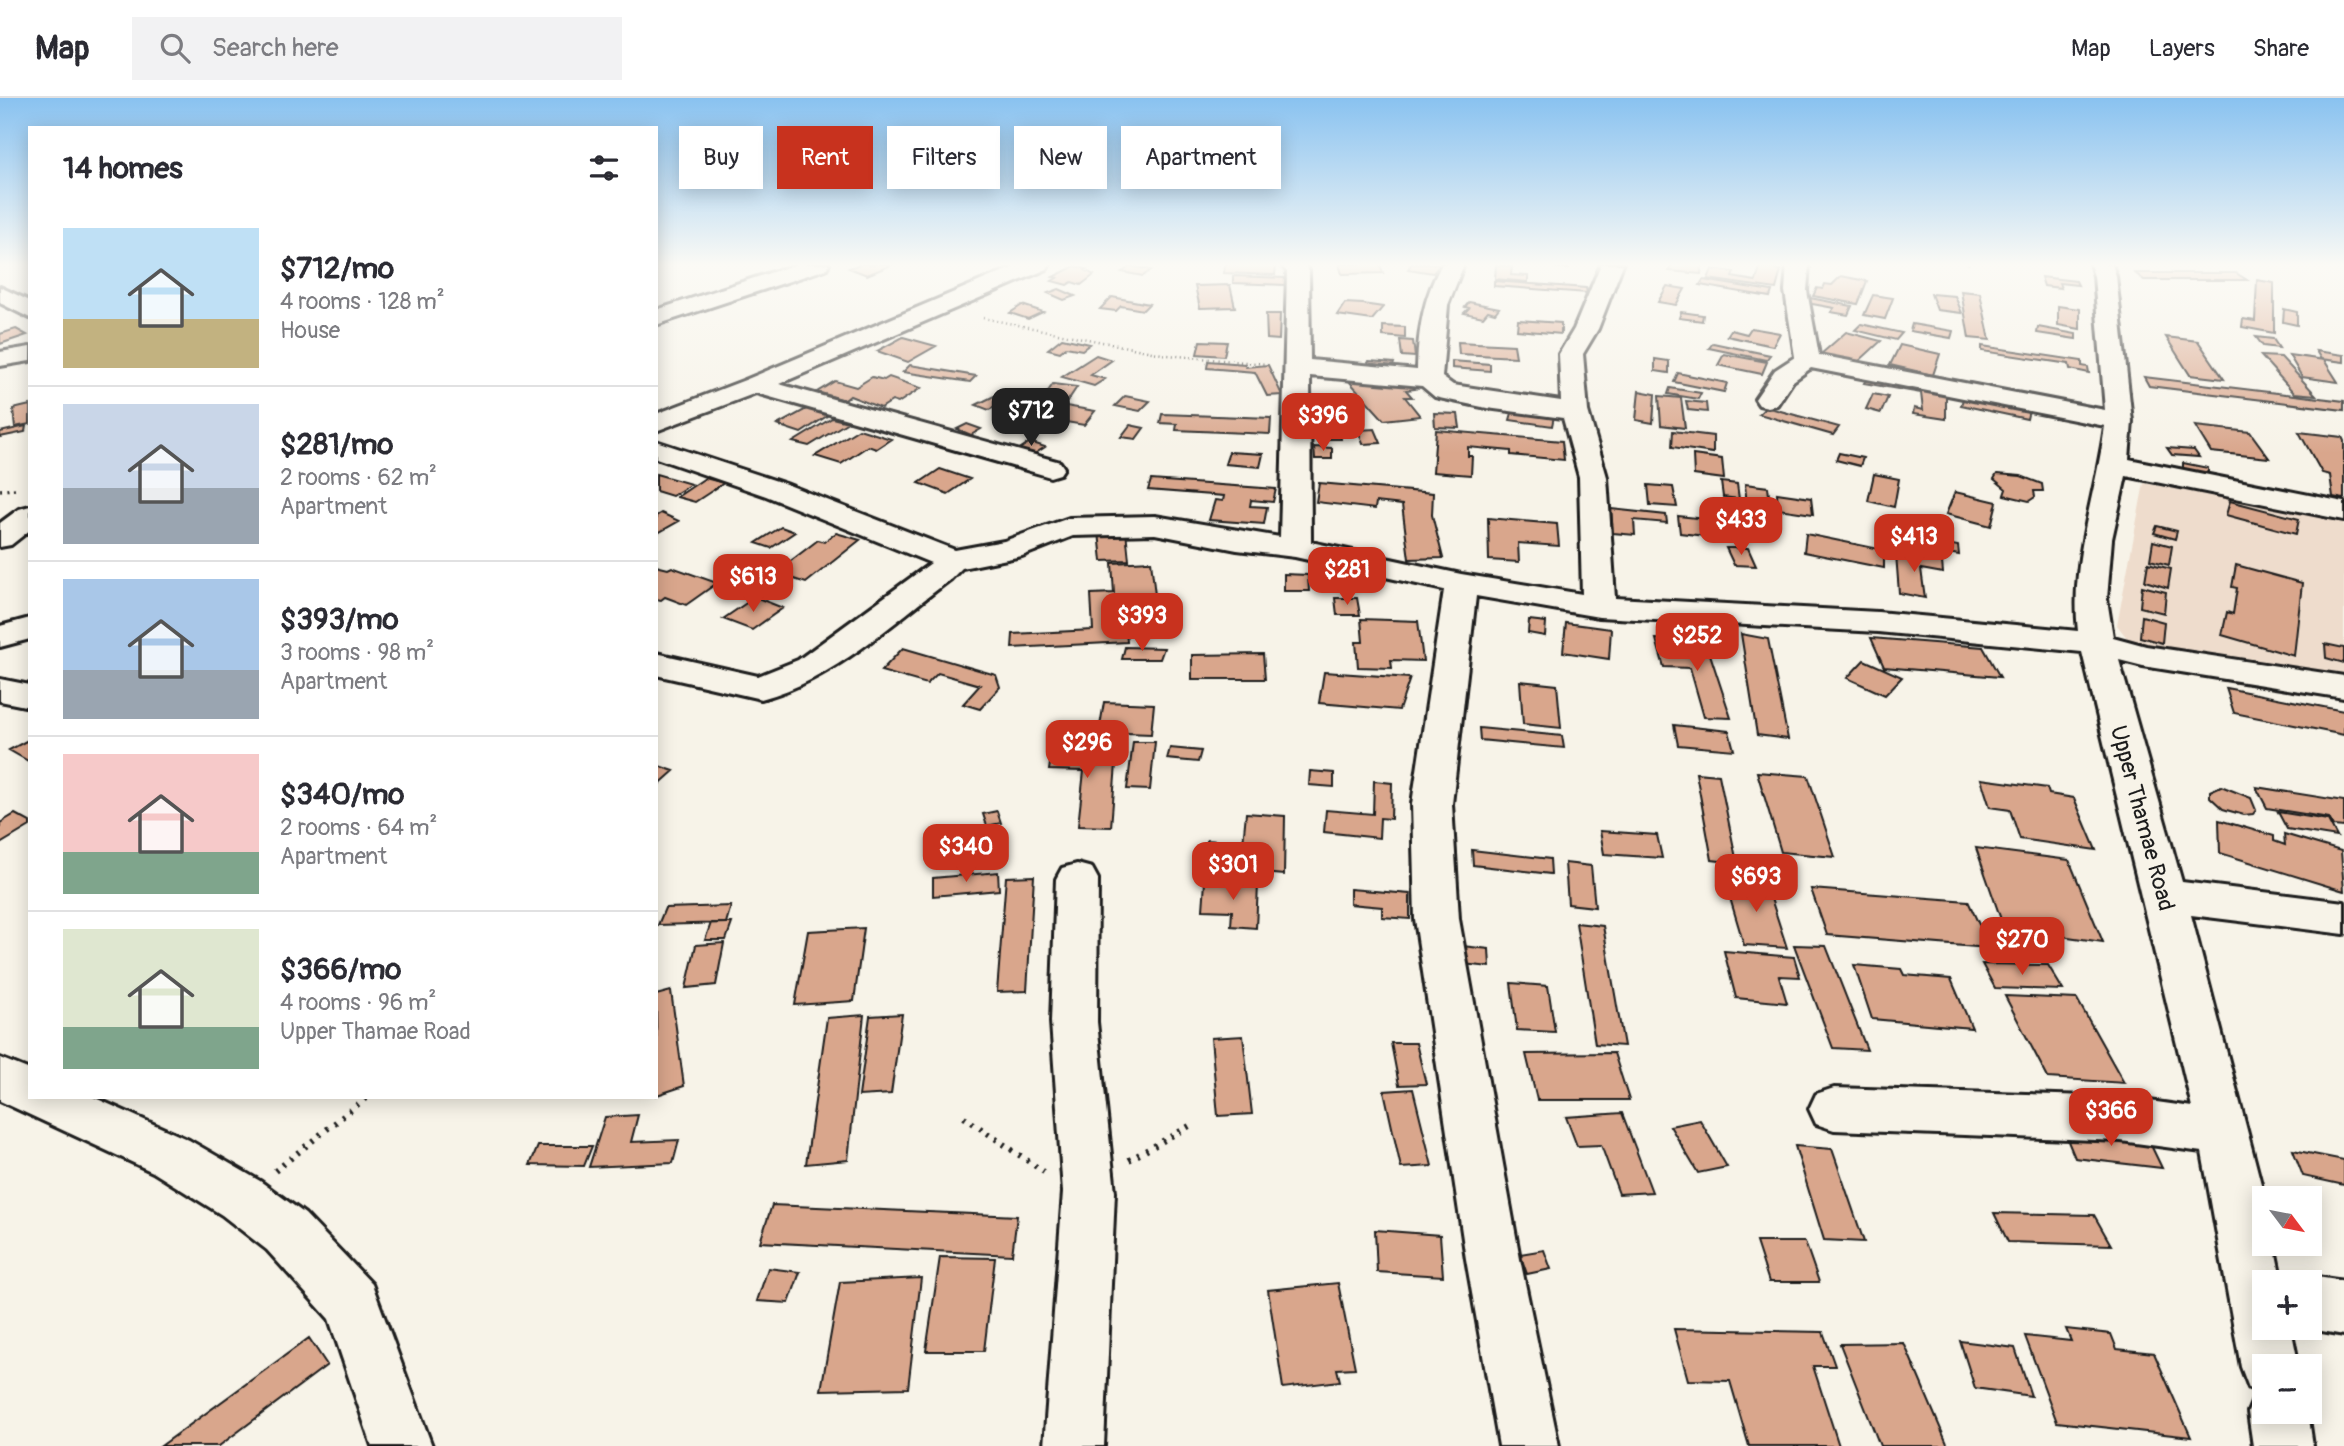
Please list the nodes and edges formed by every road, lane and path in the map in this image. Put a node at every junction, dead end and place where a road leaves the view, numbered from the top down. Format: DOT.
graph roads {
  1 [pos="888,327"];
  2 [pos="1021,327"];
  3 [pos="1299,327"];
  4 [pos="1431,327"];
  5 [pos="1587,327"];
  6 [pos="1802,327"];
  7 [pos="2111,327"];
  8 [pos="28,354"];
  9 [pos="0,359"];
  10 [pos="1808,360"];
  11 [pos="1299,367"];
  12 [pos="1429,379"];
  13 [pos="754,385"];
  14 [pos="1768,399"];
  15 [pos="1575,411"];
  16 [pos="2119,421"];
  17 [pos="658,422"];
  18 [pos="658,450"];
  19 [pos="2114,465"];
  20 [pos="1050,468"];
  21 [pos="2344,511"];
  22 [pos="1295,548"];
  23 [pos="952,561"];
  24 [pos="1461,584"];
  25 [pos="1599,607"];
  26 [pos="28,629"];
  27 [pos="0,637"];
  28 [pos="2097,643"];
  29 [pos="658,664"];
  30 [pos="2344,687"];
  31 [pos="0,690"];
  32 [pos="28,696"];
  33 [pos="1077,878"];
  34 [pos="2163,895"];
  35 [pos="2344,918"];
  36 [pos="0,1079"];
  37 [pos="28,1091"];
  38 [pos="46,1099"];
  39 [pos="365,1099"];
  40 [pos="1834,1109"];
  41 [pos="2222,1133"];
  42 [pos="241,1198"];
  43 [pos="2268,1270"];
  44 [pos="2322,1305"];
  45 [pos="2344,1308"];
  46 [pos="2279,1424"];
  47 [pos="402,1446"];
  48 [pos="1074,1446"];
  49 [pos="1529,1446"];
  50 [pos="2283,1446"];
  1 -- 13 [label="street"];
  2 -- 11 [label="path"];
  3 -- 11 [label="street"];
  4 -- 12 [label="street"];
  5 -- 15 [label="street"];
  6 -- 10 [label="street"];
  7 -- 16 [label="street, Upper Thamae Road"];
  8 -- 9 [label="street"];
  10 -- 14 [label="street"];
  10 -- 16 [label="street"];
  11 -- 12 [label="street"];
  11 -- 22 [label="street"];
  12 -- 15 [label="street"];
  13 -- 17 [label="street"];
  13 -- 20 [label="street"];
  15 -- 25 [label="street"];
  16 -- 19 [label="street, Upper Thamae Road"];
  18 -- 23 [label="street"];
  19 -- 21 [label="street"];
  19 -- 28 [label="street, Upper Thamae Road"];
  22 -- 23 [label="street"];
  22 -- 24 [label="street"];
  23 -- 29 [label="street"];
  24 -- 25 [label="street"];
  24 -- 49 [label="street"];
  25 -- 28 [label="street"];
  26 -- 27 [label="street"];
  28 -- 30 [label="street"];
  28 -- 34 [label="street, Upper Thamae Road"];
  31 -- 32 [label="street"];
  33 -- 48 [label="street"];
  34 -- 35 [label="street"];
  34 -- 41 [label="street, Upper Thamae Road"];
  36 -- 37 [label="street"];
  38 -- 42 [label="street"];
  39 -- 42 [label="path"];
  40 -- 41 [label="street"];
  41 -- 43 [label="street, Upper Thamae Road"];
  42 -- 47 [label="street"];
  44 -- 45 [label="street"];
  46 -- 50 [label="street"];
}
